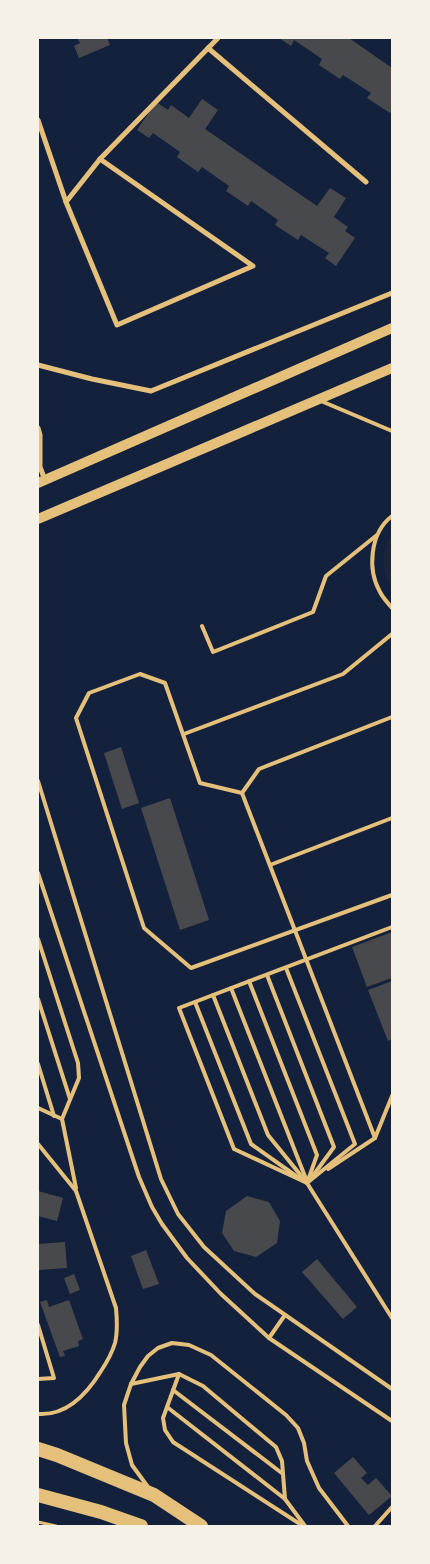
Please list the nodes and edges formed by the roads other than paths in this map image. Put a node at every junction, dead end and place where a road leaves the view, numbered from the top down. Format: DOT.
graph roads {
  1 [pos="218,38"];
  2 [pos="208,48"];
  3 [pos="38,120"];
  4 [pos="100,159"];
  5 [pos="366,182"];
  6 [pos="66,202"];
  7 [pos="392,293"];
  8 [pos="392,328"];
  9 [pos="38,365"];
  10 [pos="392,368"];
  11 [pos="316,400"];
  12 [pos="38,428"];
  13 [pos="392,431"];
  14 [pos="39,466"];
  15 [pos="41,481"];
  16 [pos="392,516"];
  17 [pos="38,519"];
  18 [pos="377,536"];
  19 [pos="392,608"];
  20 [pos="202,626"];
  21 [pos="392,634"];
  22 [pos="392,717"];
  23 [pos="184,734"];
  24 [pos="38,781"];
  25 [pos="242,793"];
  26 [pos="392,818"];
  27 [pos="270,865"];
  28 [pos="38,873"];
  29 [pos="392,895"];
  30 [pos="392,927"];
  31 [pos="295,930"];
  32 [pos="38,939"];
  33 [pos="306,960"];
  34 [pos="286,968"];
  35 [pos="267,974"];
  36 [pos="249,981"];
  37 [pos="231,988"];
  38 [pos="213,995"];
  39 [pos="38,999"];
  40 [pos="195,1002"];
  41 [pos="38,1064"];
  42 [pos="392,1096"];
  43 [pos="70,1099"];
  44 [pos="38,1108"];
  45 [pos="54,1116"];
  46 [pos="62,1119"];
  47 [pos="375,1138"];
  48 [pos="38,1144"];
  49 [pos="307,1183"];
  50 [pos="76,1191"];
  51 [pos="285,1315"];
  52 [pos="392,1318"];
  53 [pos="38,1325"];
  54 [pos="269,1338"];
  55 [pos="179,1374"];
  56 [pos="38,1380"];
  57 [pos="131,1384"];
  58 [pos="392,1389"];
  59 [pos="173,1390"];
  60 [pos="167,1408"];
  61 [pos="38,1414"];
  62 [pos="392,1421"];
  63 [pos="38,1449"];
  64 [pos="283,1474"];
  65 [pos="38,1495"];
  66 [pos="154,1495"];
  67 [pos="285,1499"];
  68 [pos="392,1507"];
  69 [pos="141,1526"];
  70 [pos="201,1526"];
  71 [pos="305,1526"];
  72 [pos="348,1526"];
  73 [pos="375,1526"];
  1 -- 2 [label="street"];
  2 -- 4 [label="street"];
  2 -- 5 [label="street"];
  3 -- 6 [label="street"];
  4 -- 6 [label="street"];
  4 -- 6 [label="street"];
  7 -- 9 [label="street"];
  8 -- 15 [label="main road"];
  10 -- 11 [label="main road"];
  11 -- 13 [label="lane"];
  11 -- 17 [label="main road"];
  12 -- 14 [label="street"];
  14 -- 15 [label="street"];
  16 -- 18 [label="lane"];
  18 -- 19 [label="lane"];
  18 -- 20 [label="lane"];
  21 -- 23 [label="lane"];
  22 -- 25 [label="lane"];
  23 -- 25 [label="lane"];
  23 -- 31 [label="lane"];
  24 -- 51 [label="lane"];
  25 -- 27 [label="lane"];
  26 -- 27 [label="lane"];
  27 -- 31 [label="lane"];
  28 -- 54 [label="lane"];
  29 -- 31 [label="lane"];
  30 -- 33 [label="lane"];
  31 -- 33 [label="lane"];
  32 -- 43 [label="lane"];
  33 -- 34 [label="lane"];
  33 -- 47 [label="lane"];
  34 -- 35 [label="lane"];
  34 -- 49 [label="lane"];
  35 -- 36 [label="lane"];
  35 -- 49 [label="lane"];
  36 -- 37 [label="lane"];
  36 -- 49 [label="lane"];
  37 -- 38 [label="lane"];
  37 -- 49 [label="lane"];
  38 -- 40 [label="lane"];
  38 -- 49 [label="lane"];
  39 -- 43 [label="lane"];
  40 -- 49 [label="lane"];
  40 -- 49 [label="lane"];
  41 -- 45 [label="lane"];
  42 -- 47 [label="lane"];
  43 -- 46 [label="lane"];
  44 -- 45 [label="lane"];
  45 -- 46 [label="lane"];
  46 -- 50 [label="lane"];
  47 -- 49 [label="lane"];
  48 -- 50 [label="lane"];
  49 -- 52 [label="lane"];
  50 -- 61 [label="lane"];
  51 -- 54 [label="lane"];
  51 -- 58 [label="lane"];
  53 -- 56 [label="lane"];
  54 -- 62 [label="lane"];
  55 -- 57 [label="lane"];
  55 -- 59 [label="lane"];
  55 -- 64 [label="lane"];
  57 -- 66 [label="lane"];
  57 -- 72 [label="lane"];
  59 -- 60 [label="lane"];
  59 -- 64 [label="lane"];
  60 -- 67 [label="lane"];
  60 -- 71 [label="lane"];
  63 -- 66 [label="highway"];
  64 -- 67 [label="lane"];
  65 -- 69 [label="highway"];
  66 -- 70 [label="highway"];
  67 -- 71 [label="lane"];
  68 -- 73 [label="lane"];
}
